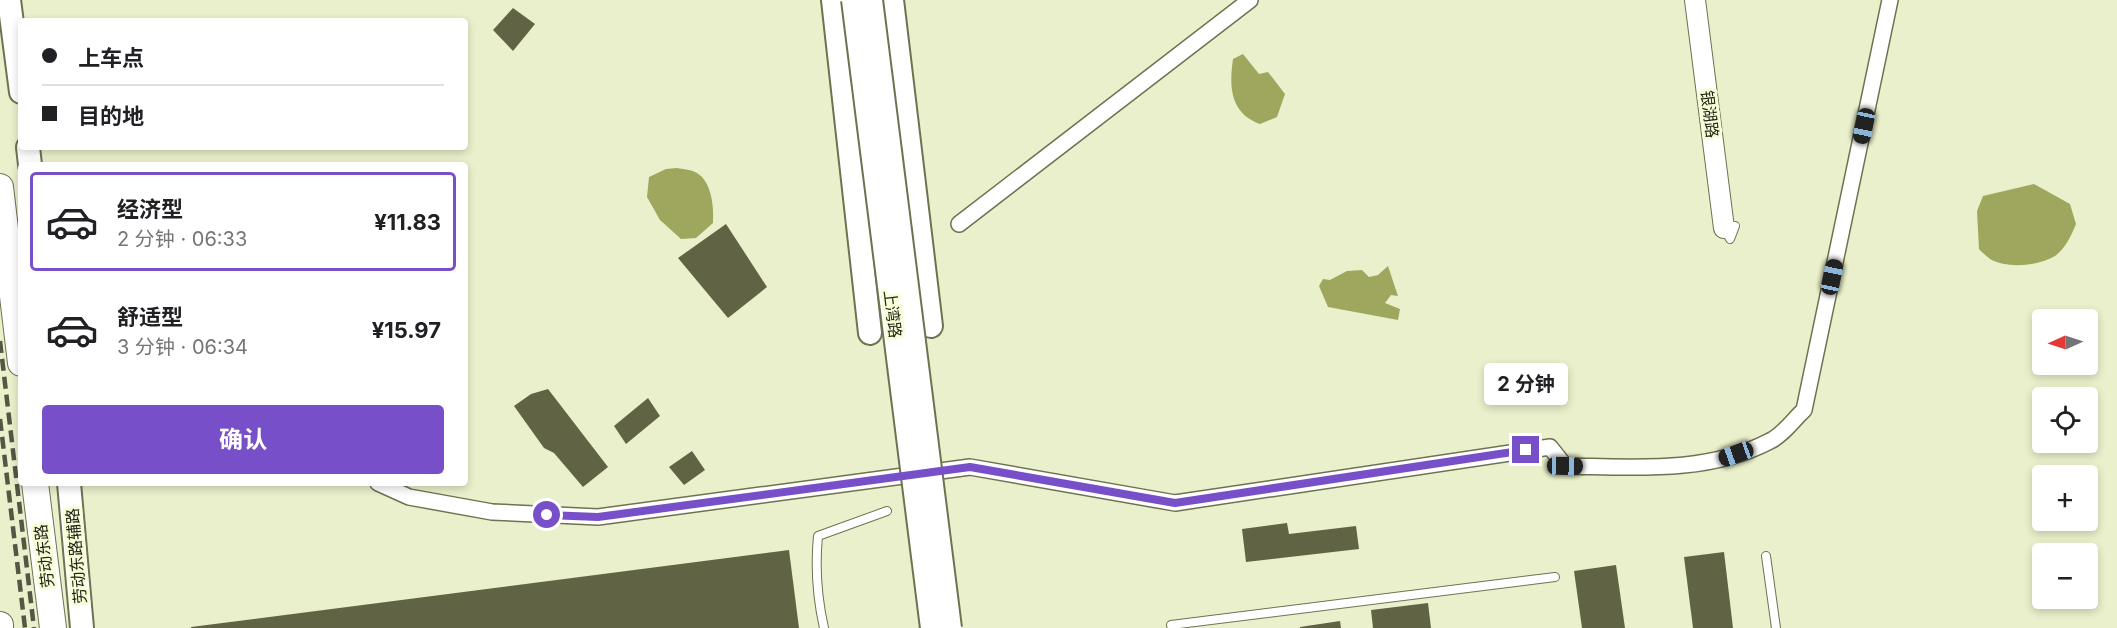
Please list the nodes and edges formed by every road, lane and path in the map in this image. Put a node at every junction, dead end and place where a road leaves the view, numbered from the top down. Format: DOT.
graph roads {
  1 [pos="9,0"];
  2 [pos="833,0"];
  3 [pos="853,0"];
  4 [pos="871,0"];
  5 [pos="892,0"];
  6 [pos="1250,0"];
  7 [pos="1695,0"];
  8 [pos="1706,0"];
  9 [pos="1890,0"];
  10 [pos="18,69"];
  11 [pos="0,188"];
  12 [pos="959,224"];
  13 [pos="931,326"];
  14 [pos="877,336"];
  15 [pos="18,338"];
  16 [pos="35,486"];
  17 [pos="69,486"];
  18 [pos="385,486"];
  19 [pos="887,512"];
  20 [pos="1766,556"];
  21 [pos="1555,577"];
  22 [pos="53,628"];
  23 [pos="82,628"];
  24 [pos="824,628"];
  25 [pos="932,628"];
  26 [pos="950,628"];
  27 [pos="1172,628"];
  28 [pos="1776,628"];
  1 -- 10 [label="main road"];
  2 -- 14 [label="main road, 上湾路"];
  3 -- 25 [label="main road, 上湾路, bridge"];
  4 -- 26 [label="main road, 上湾路, bridge"];
  5 -- 13 [label="main road"];
  6 -- 12 [label="street"];
  7 -- 8 [label="street, 银湖路"];
  9 -- 18 [label="street"];
  11 -- 15 [label="highway"];
  13 -- 14 [label="lane"];
  16 -- 22 [label="highway, 劳动东路"];
  17 -- 23 [label="main road, 劳动东路辅路"];
  19 -- 24 [label="lane"];
  20 -- 28 [label="lane"];
  21 -- 27 [label="lane"];
}
